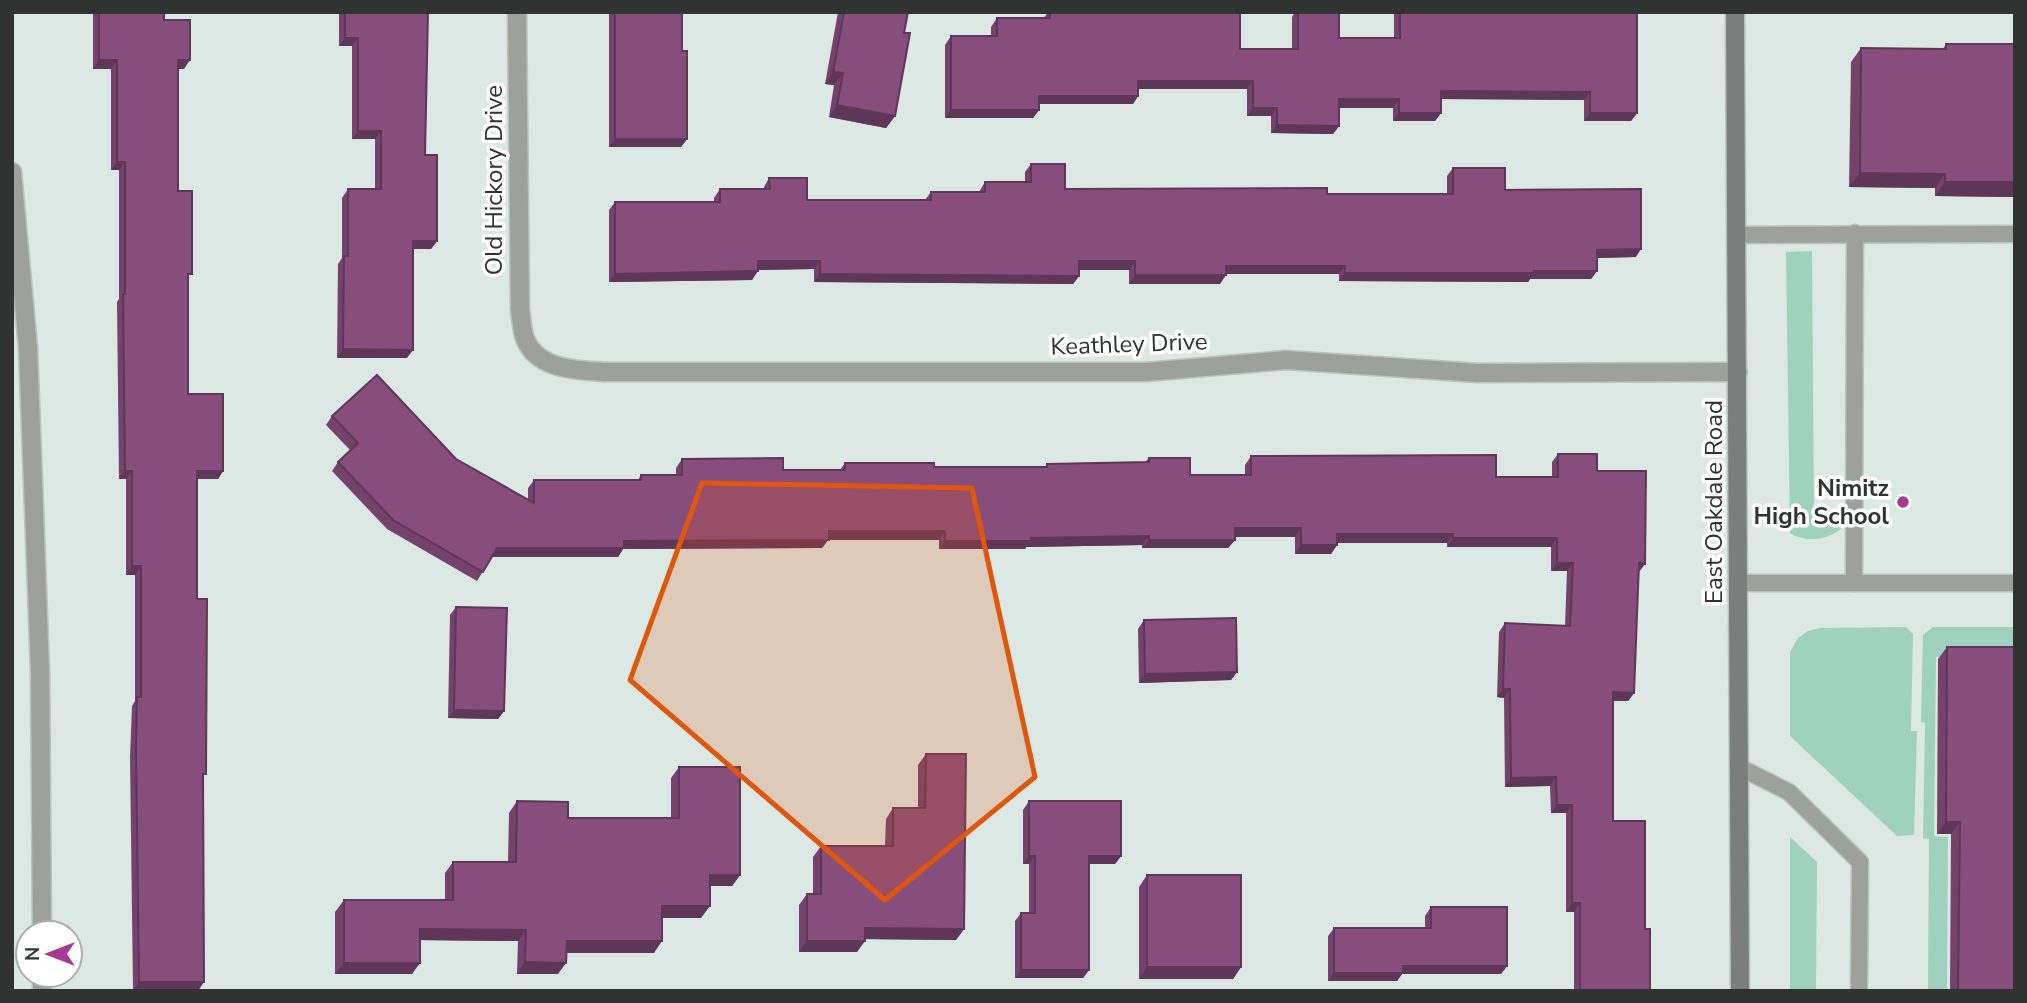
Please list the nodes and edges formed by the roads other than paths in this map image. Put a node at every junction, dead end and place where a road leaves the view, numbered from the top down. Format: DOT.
graph roads {
  1 [pos="517,12"];
  2 [pos="1735,12"];
  3 [pos="12,172"];
  4 [pos="1855,233"];
  5 [pos="2015,234"];
  6 [pos="1736,235"];
  7 [pos="530,347"];
  8 [pos="1738,372"];
  9 [pos="1739,583"];
  10 [pos="1854,583"];
  11 [pos="2015,583"];
  12 [pos="1739,767"];
  13 [pos="42,919"];
  14 [pos="1741,991"];
  15 [pos="1859,991"];
  1 -- 7 [label="street, Old Hickory Drive"];
  2 -- 6 [label="street, East Oakdale Road"];
  3 -- 13 [label="street"];
  4 -- 5 [label="lane"];
  4 -- 6 [label="lane"];
  4 -- 10 [label="lane"];
  6 -- 8 [label="street, East Oakdale Road"];
  7 -- 8 [label="street, Keathley Drive"];
  8 -- 9 [label="street, East Oakdale Road"];
  9 -- 10 [label="lane"];
  9 -- 12 [label="street, East Oakdale Road"];
  10 -- 11 [label="lane"];
  12 -- 14 [label="street, East Oakdale Road"];
  12 -- 15 [label="lane"];
}
